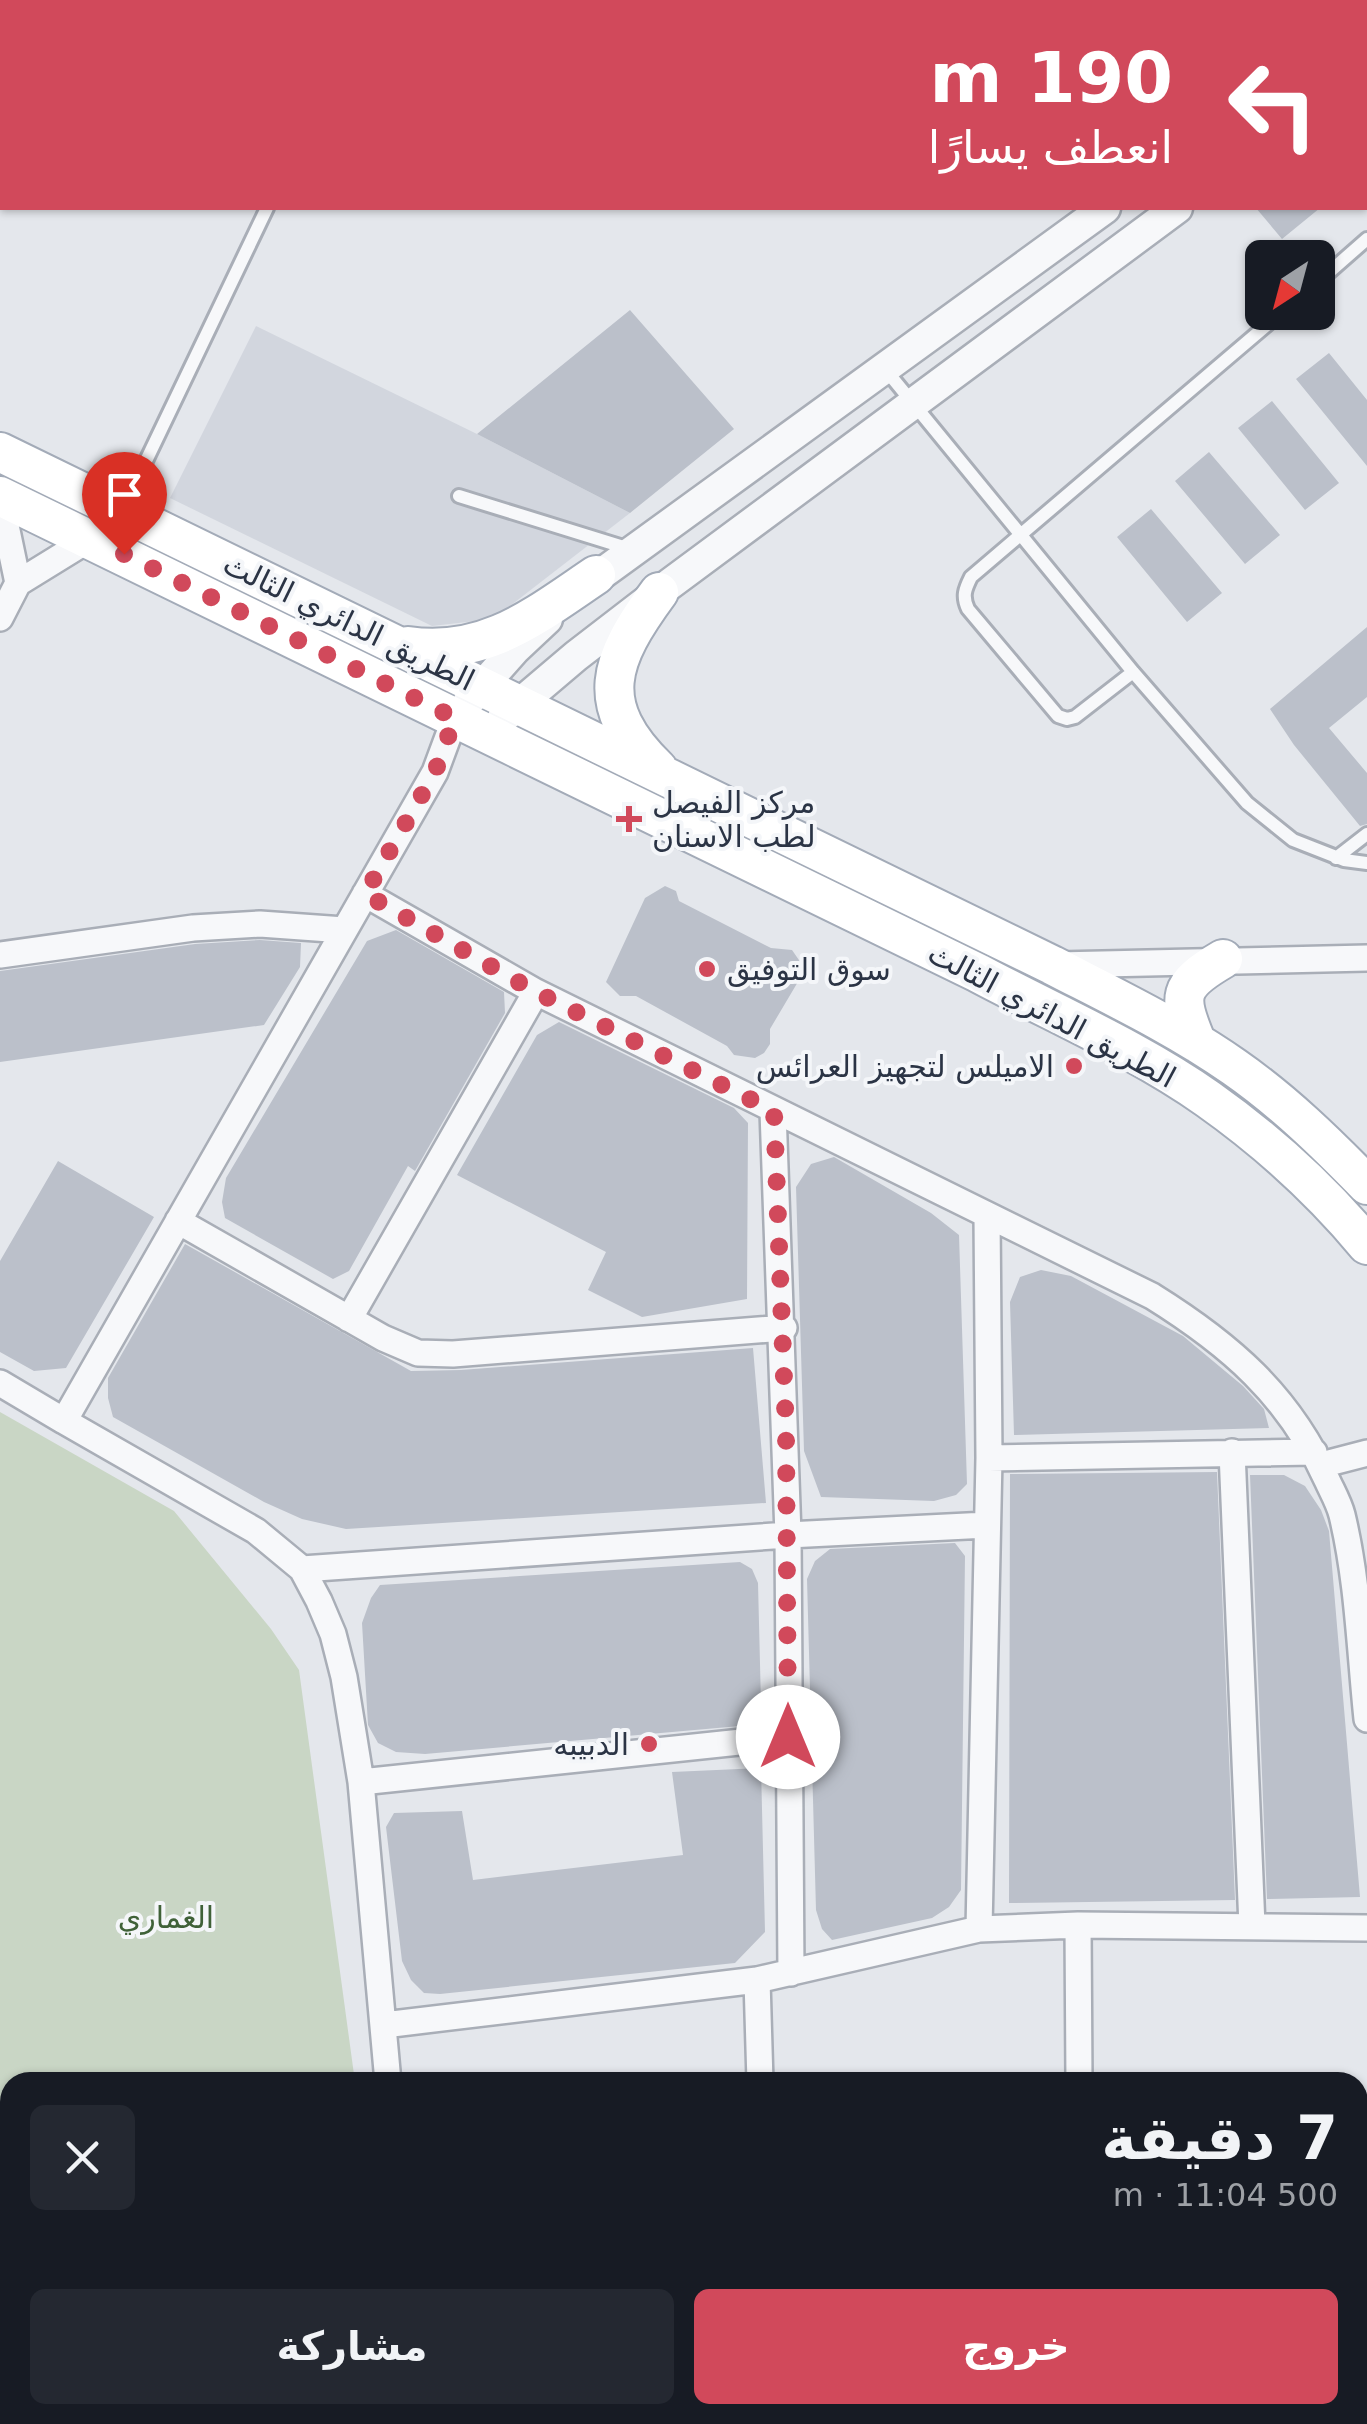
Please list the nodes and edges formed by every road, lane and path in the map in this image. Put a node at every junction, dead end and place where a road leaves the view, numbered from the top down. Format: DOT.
graph roads {
  1 [pos="266,210"];
  2 [pos="1102,210"];
  3 [pos="1175,210"];
  4 [pos="1367,239"];
  5 [pos="1335,267"];
  6 [pos="1261,330"];
  7 [pos="884,369"];
  8 [pos="914,404"];
  9 [pos="0,452"];
  10 [pos="0,496"];
  11 [pos="459,496"];
  12 [pos="122,512"];
  13 [pos="1022,535"];
  14 [pos="91,538"];
  15 [pos="632,550"];
  16 [pos="596,575"];
  17 [pos="18,583"];
  18 [pos="659,592"];
  19 [pos="0,618"];
  20 [pos="393,644"];
  21 [pos="1133,672"];
  22 [pos="482,686"];
  23 [pos="518,706"];
  24 [pos="470,726"];
  25 [pos="670,782"];
  26 [pos="1367,834"];
  27 [pos="1336,858"];
  28 [pos="1367,864"];
  29 [pos="365,894"];
  30 [pos="344,930"];
  31 [pos="0,954"];
  32 [pos="1367,958"];
  33 [pos="1223,959"];
  34 [pos="1052,965"];
  35 [pos="536,992"];
  36 [pos="1197,1043"];
  37 [pos="774,1111"];
  38 [pos="1367,1185"];
  39 [pos="987,1215"];
  40 [pos="178,1221"];
  41 [pos="1367,1246"];
  42 [pos="349,1319"];
  43 [pos="784,1328"];
  44 [pos="0,1383"];
  45 [pos="64,1421"];
  46 [pos="1232,1452"];
  47 [pos="1367,1453"];
  48 [pos="989,1458"];
  49 [pos="1317,1459"];
  50 [pos="988,1526"];
  51 [pos="788,1535"];
  52 [pos="302,1569"];
  53 [pos="1367,1719"];
  54 [pos="788,1737"];
  55 [pos="361,1782"];
  56 [pos="1078,1925"];
  57 [pos="1252,1926"];
  58 [pos="1367,1928"];
  59 [pos="978,1930"];
  60 [pos="791,1973"];
  61 [pos="757,1980"];
  62 [pos="384,2025"];
  63 [pos="387,2072"];
  64 [pos="760,2072"];
  65 [pos="1079,2072"];
  1 -- 12 [label="lane"];
  2 -- 7 [label="street"];
  3 -- 8 [label="street"];
  4 -- 5 [label="lane"];
  6 -- 13 [label="lane"];
  7 -- 8 [label="lane"];
  7 -- 15 [label="street"];
  8 -- 13 [label="lane"];
  8 -- 18 [label="street"];
  9 -- 12 [label="main road, الطريق الدائري الثالث"];
  10 -- 14 [label="main road, الطريق الدائري الثالث"];
  10 -- 17 [label="street"];
  11 -- 15 [label="lane"];
  12 -- 20 [label="main road, الطريق الدائري الثالث"];
  13 -- 21 [label="lane"];
  13 -- 21 [label="lane"];
  14 -- 17 [label="street"];
  14 -- 24 [label="main road, الطريق الدائري الثالث"];
  15 -- 16 [label="street"];
  16 -- 20 [label="main road"];
  16 -- 22 [label="street"];
  17 -- 19 [label="street"];
  18 -- 23 [label="street"];
  18 -- 25 [label="main road"];
  20 -- 22 [label="main road, الطريق الدائري الثالث"];
  21 -- 27 [label="lane"];
  22 -- 23 [label="main road, الطريق الدائري الثالث"];
  22 -- 24 [label="street"];
  23 -- 24 [label="street"];
  23 -- 25 [label="main road, الطريق الدائري الثالث"];
  24 -- 29 [label="street"];
  24 -- 41 [label="main road, الطريق الدائري الثالث"];
  25 -- 34 [label="main road, الطريق الدائري الثالث"];
  26 -- 27 [label="lane"];
  27 -- 28 [label="lane"];
  29 -- 30 [label="street"];
  29 -- 35 [label="street"];
  30 -- 31 [label="street"];
  30 -- 40 [label="street"];
  32 -- 33 [label="street"];
  33 -- 34 [label="street"];
  33 -- 36 [label="main road"];
  34 -- 36 [label="main road, الطريق الدائري الثالث"];
  35 -- 37 [label="street"];
  35 -- 42 [label="street"];
  36 -- 38 [label="main road, الطريق الدائري الثالث"];
  37 -- 39 [label="street"];
  37 -- 43 [label="street"];
  39 -- 48 [label="street"];
  39 -- 49 [label="street"];
  40 -- 42 [label="street"];
  40 -- 45 [label="street"];
  42 -- 43 [label="street"];
  43 -- 51 [label="street"];
  44 -- 45 [label="street"];
  45 -- 52 [label="street"];
  46 -- 48 [label="street"];
  46 -- 49 [label="street"];
  46 -- 57 [label="street"];
  47 -- 49 [label="street"];
  48 -- 50 [label="street"];
  49 -- 53 [label="street"];
  50 -- 51 [label="street"];
  50 -- 59 [label="street"];
  51 -- 52 [label="street"];
  51 -- 54 [label="street"];
  52 -- 55 [label="street"];
  54 -- 55 [label="street"];
  54 -- 60 [label="street"];
  55 -- 62 [label="street"];
  56 -- 57 [label="street"];
  56 -- 59 [label="street"];
  56 -- 65 [label="street"];
  57 -- 58 [label="street"];
  59 -- 60 [label="street"];
  60 -- 61 [label="street"];
  61 -- 62 [label="street"];
  61 -- 64 [label="street"];
  62 -- 63 [label="street"];
}
